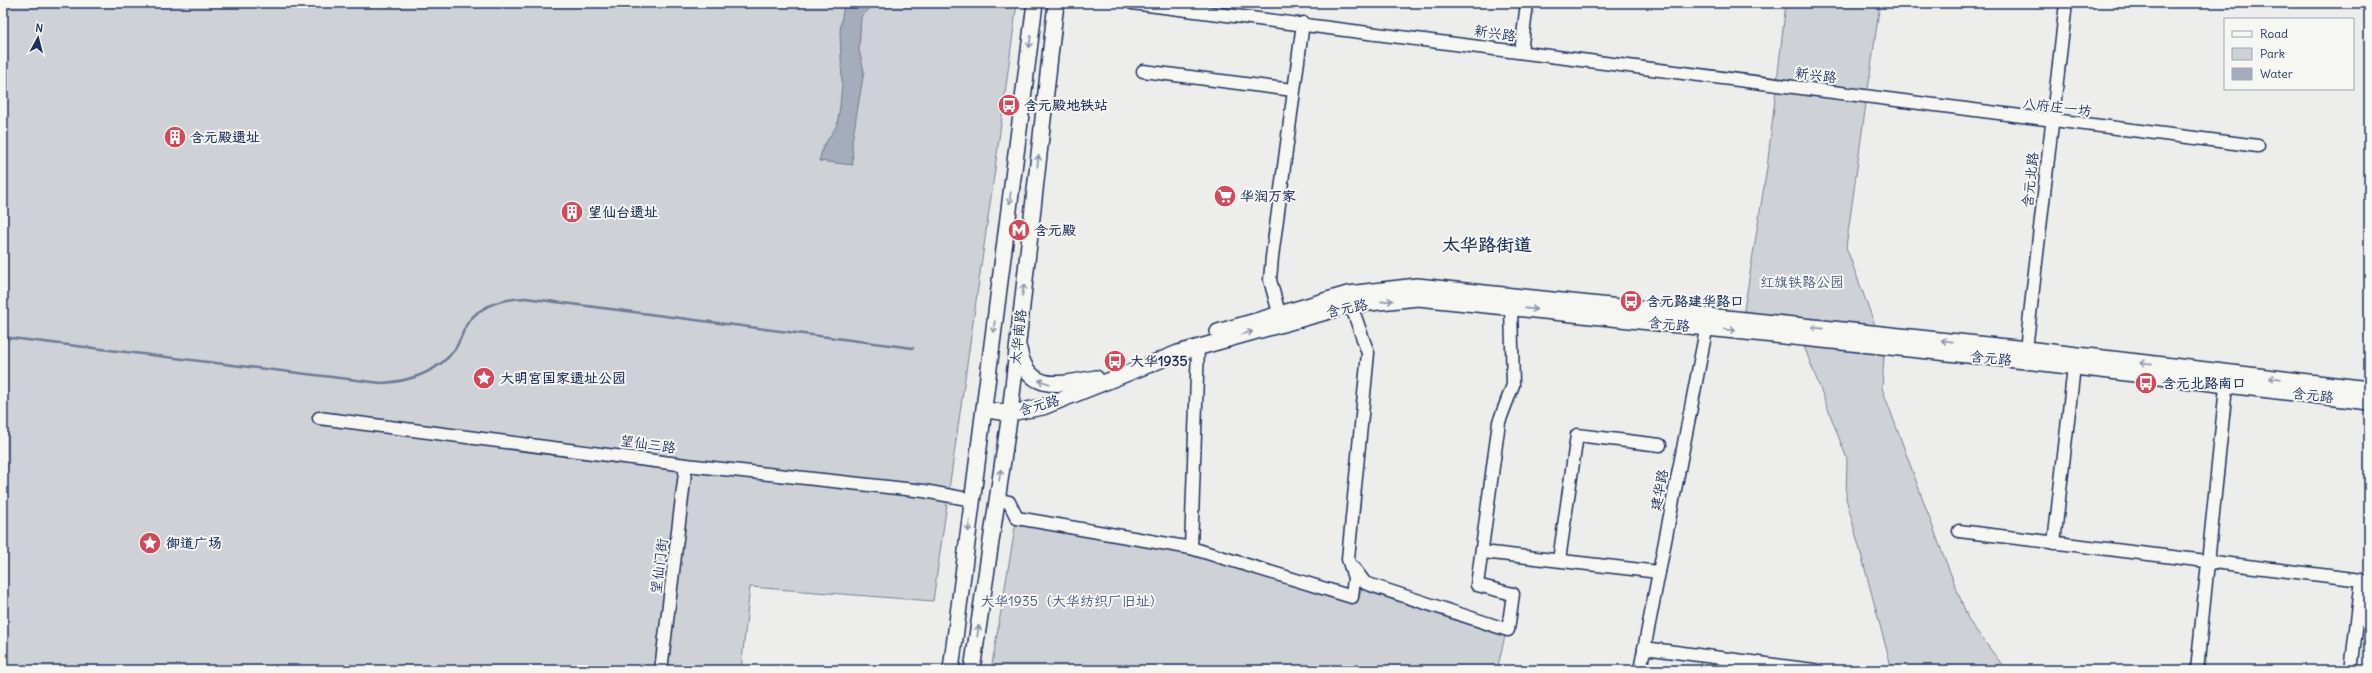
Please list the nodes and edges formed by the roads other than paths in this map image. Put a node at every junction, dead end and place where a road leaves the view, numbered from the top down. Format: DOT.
graph roads {
  1 [pos="1035,3"];
  2 [pos="1056,3"];
  3 [pos="1132,3"];
  4 [pos="1527,3"];
  5 [pos="2066,3"];
  6 [pos="1303,23"];
  7 [pos="1521,52"];
  8 [pos="1143,71"];
  9 [pos="1293,90"];
  10 [pos="1854,96"];
  11 [pos="2051,121"];
  12 [pos="2258,146"];
  13 [pos="1351,305"];
  14 [pos="1511,307"];
  15 [pos="1279,312"];
  16 [pos="1707,322"];
  17 [pos="1017,338"];
  18 [pos="1198,347"];
  19 [pos="2026,355"];
  20 [pos="2074,367"];
  21 [pos="1096,378"];
  22 [pos="2226,379"];
  23 [pos="2369,389"];
  24 [pos="2369,402"];
  25 [pos="985,406"];
  26 [pos="1010,409"];
  27 [pos="319,418"];
  28 [pos="1660,445"];
  29 [pos="686,465"];
  30 [pos="973,500"];
  31 [pos="997,500"];
  32 [pos="1959,531"];
  33 [pos="2054,543"];
  34 [pos="1191,548"];
  35 [pos="1483,552"];
  36 [pos="1348,559"];
  37 [pos="1559,560"];
  38 [pos="2209,561"];
  39 [pos="1659,572"];
  40 [pos="1644,648"];
  41 [pos="661,670"];
  42 [pos="952,670"];
  43 [pos="972,670"];
  44 [pos="1640,670"];
  45 [pos="1814,670"];
  46 [pos="2197,670"];
  47 [pos="2351,670"];
  1 -- 25 [label="main road, 太华南路, one-way"];
  17 -- 2 [label="main road, 太华南路, one-way"];
  3 -- 6 [label="street, 新兴路"];
  4 -- 7 [label="street"];
  5 -- 11 [label="street, 含元北路"];
  6 -- 7 [label="street, 新兴路"];
  6 -- 9 [label="street"];
  7 -- 10 [label="street, 新兴路"];
  8 -- 9 [label="street"];
  9 -- 15 [label="street"];
  10 -- 11 [label="street, 八府庄一坊"];
  11 -- 12 [label="street, 八府庄一坊"];
  11 -- 19 [label="street, 含元北路"];
  13 -- 14 [label="main road, 含元路, one-way"];
  18 -- 13 [label="main road, 含元路, one-way"];
  13 -- 36 [label="street"];
  14 -- 16 [label="main road, 含元路, one-way"];
  14 -- 35 [label="street"];
  15 -- 16 [label="main road, 含元路"];
  15 -- 21 [label="main road, 含元路"];
  16 -- 19 [label="main road, 含元路"];
  16 -- 39 [label="street, 建华路"];
  21 -- 17 [label="main road, one-way"];
  17 -- 26 [label="main road, 太华南路"];
  18 -- 26 [label="main road, 含元路"];
  18 -- 34 [label="street"];
  19 -- 20 [label="main road, 含元路"];
  22 -- 19 [label="main road, 含元路, one-way"];
  20 -- 22 [label="main road, 含元路"];
  20 -- 33 [label="street"];
  21 -- 26 [label="main road, 含元路"];
  23 -- 22 [label="main road, 含元路, one-way"];
  22 -- 24 [label="main road, 含元路"];
  22 -- 38 [label="street"];
  25 -- 26 [label="main road, 含元路"];
  25 -- 30 [label="main road, 太华南路"];
  31 -- 26 [label="main road, 太华南路, one-way"];
  27 -- 29 [label="street, 望仙三路"];
  28 -- 37 [label="street"];
  29 -- 30 [label="street, 望仙三路"];
  29 -- 41 [label="street, 望仙门街"];
  30 -- 42 [label="main road, 太华南路, one-way"];
  31 -- 34 [label="street"];
  43 -- 31 [label="main road, 太华南路, one-way"];
  32 -- 33 [label="street"];
  33 -- 38 [label="street"];
  34 -- 36 [label="street"];
  35 -- 36 [label="street"];
  35 -- 37 [label="street"];
  37 -- 39 [label="street"];
  38 -- 46 [label="street"];
  38 -- 47 [label="street"];
  39 -- 40 [label="street, 建华路"];
  40 -- 44 [label="street, 建华路"];
  40 -- 45 [label="street"];
}
